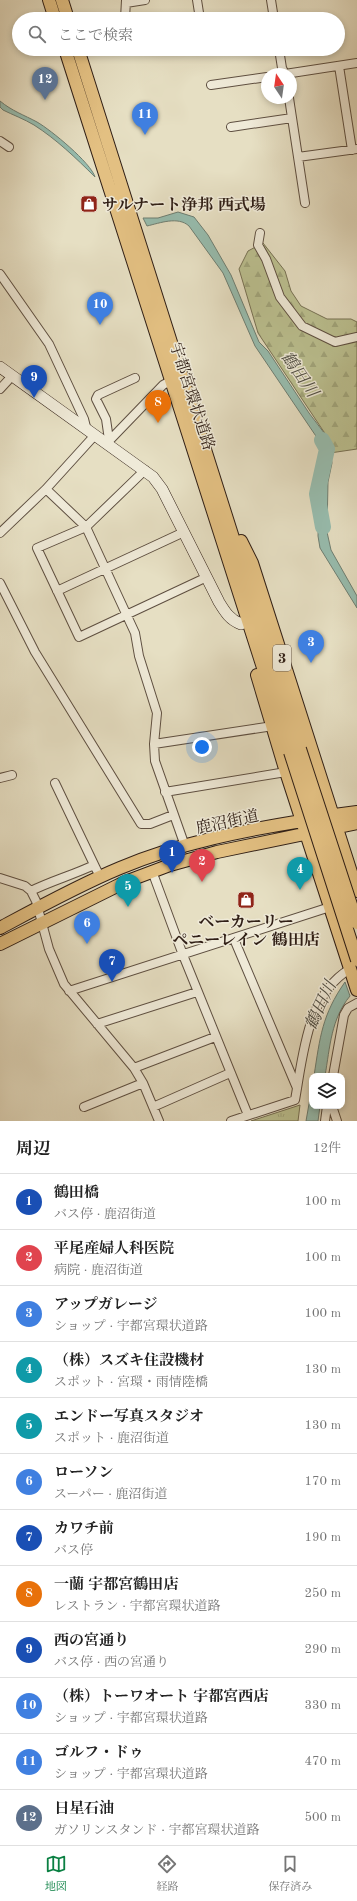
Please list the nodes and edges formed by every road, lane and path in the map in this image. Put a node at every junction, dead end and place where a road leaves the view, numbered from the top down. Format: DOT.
graph roads {
  1 [pos="49,0"];
  2 [pos="62,0"];
  3 [pos="145,0"];
  4 [pos="197,0"];
  5 [pos="271,0"];
  6 [pos="126,2"];
  7 [pos="53,12"];
  8 [pos="66,12"];
  9 [pos="125,12"];
  10 [pos="199,12"];
  11 [pos="273,12"];
  12 [pos="67,56"];
  13 [pos="80,56"];
  14 [pos="280,56"];
  15 [pos="357,63"];
  16 [pos="339,66"];
  17 [pos="282,68"];
  18 [pos="297,72"];
  19 [pos="261,78"];
  20 [pos="211,85"];
  21 [pos="290,104"];
  22 [pos="292,118"];
  23 [pos="231,127"];
  24 [pos="0,141"];
  25 [pos="9,147"];
  26 [pos="354,150"];
  27 [pos="298,157"];
  28 [pos="305,203"];
  29 [pos="260,233"];
  30 [pos="0,274"];
  31 [pos="357,337"];
  32 [pos="0,367"];
  33 [pos="12,376"];
  34 [pos="135,378"];
  35 [pos="177,378"];
  36 [pos="0,388"];
  37 [pos="86,427"];
  38 [pos="95,435"];
  39 [pos="108,441"];
  40 [pos="145,470"];
  41 [pos="46,489"];
  42 [pos="217,505"];
  43 [pos="86,527"];
  44 [pos="184,532"];
  45 [pos="0,533"];
  46 [pos="106,570"];
  47 [pos="207,577"];
  48 [pos="0,583"];
  49 [pos="57,591"];
  50 [pos="127,616"];
  51 [pos="241,624"];
  52 [pos="273,726"];
  53 [pos="154,744"];
  54 [pos="295,750"];
  55 [pos="286,772"];
  56 [pos="12,776"];
  57 [pos="0,778"];
  58 [pos="55,783"];
  59 [pos="165,792"];
  60 [pos="357,812"];
  61 [pos="174,815"];
  62 [pos="302,821"];
  63 [pos="335,821"];
  64 [pos="357,823"];
  65 [pos="306,833"];
  66 [pos="185,846"];
  67 [pos="94,865"];
  68 [pos="152,871"];
  69 [pos="100,877"];
  70 [pos="0,878"];
  71 [pos="31,891"];
  72 [pos="357,891"];
  73 [pos="330,907"];
  74 [pos="38,909"];
  75 [pos="42,922"];
  76 [pos="357,923"];
  77 [pos="0,928"];
  78 [pos="234,939"];
  79 [pos="0,944"];
  80 [pos="183,955"];
  81 [pos="353,966"];
  82 [pos="357,990"];
  83 [pos="68,991"];
  84 [pos="197,992"];
  85 [pos="357,1003"];
  86 [pos="97,1024"];
  87 [pos="215,1037"];
  88 [pos="134,1068"];
  89 [pos="230,1073"];
  90 [pos="334,1073"];
  91 [pos="143,1083"];
  92 [pos="298,1088"];
  93 [pos="84,1107"];
  94 [pos="153,1107"];
  95 [pos="327,1109"];
  96 [pos="333,1109"];
  97 [pos="248,1115"];
  98 [pos="159,1121"];
  99 [pos="231,1121"];
  100 [pos="325,1121"];
  101 [pos="337,1121"];
  1 -- 7 [label="main road"];
  2 -- 8 [label="main road"];
  3 -- 6 [label="street"];
  4 -- 10 [label="street"];
  5 -- 11 [label="street"];
  6 -- 9 [label="street"];
  12 -- 35 [label="main road, 宇都宮環状道路 / 3"];
  13 -- 35 [label="main road, 宇都宮環状道路 / 3"];
  14 -- 17 [label="street"];
  15 -- 16 [label="street"];
  16 -- 18 [label="street"];
  16 -- 26 [label="street"];
  19 -- 20 [label="street"];
  21 -- 22 [label="street"];
  22 -- 23 [label="street"];
  22 -- 27 [label="street"];
  24 -- 25 [label="street"];
  26 -- 27 [label="street"];
  27 -- 28 [label="street"];
  29 -- 31 [label="street"];
  30 -- 37 [label="street"];
  32 -- 33 [label="street"];
  33 -- 36 [label="street"];
  33 -- 37 [label="street"];
  34 -- 39 [label="street"];
  35 -- 39 [label="street"];
  35 -- 42 [label="main road, 宇都宮環状道路 / 3"];
  37 -- 38 [label="street"];
  38 -- 39 [label="street"];
  38 -- 41 [label="street"];
  39 -- 40 [label="street"];
  40 -- 43 [label="street"];
  40 -- 44 [label="street"];
  41 -- 43 [label="street"];
  41 -- 45 [label="street"];
  42 -- 51 [label="main road, 3"];
  42 -- 54 [label="main road, 宇都宮環状道路 / 3"];
  42 -- 63 [label="main road, 3"];
  43 -- 46 [label="street"];
  43 -- 49 [label="street"];
  44 -- 46 [label="street"];
  44 -- 47 [label="street"];
  46 -- 49 [label="street"];
  46 -- 50 [label="street"];
  47 -- 50 [label="street"];
  47 -- 51 [label="street"];
  48 -- 61 [label="street"];
  49 -- 50 [label="street"];
  50 -- 53 [label="street"];
  51 -- 52 [label="main road, 3"];
  52 -- 53 [label="street"];
  52 -- 55 [label="main road, 3"];
  53 -- 59 [label="street"];
  54 -- 76 [label="main road, 3, bridge"];
  54 -- 81 [label="main road, 3, bridge"];
  55 -- 59 [label="street"];
  55 -- 62 [label="main road, 3"];
  56 -- 57 [label="street"];
  58 -- 67 [label="street"];
  59 -- 61 [label="street"];
  60 -- 63 [label="main road, 鹿沼街道"];
  61 -- 66 [label="street"];
  62 -- 63 [label="main road, 鹿沼街道"];
  62 -- 65 [label="main road, 3"];
  62 -- 66 [label="main road, 鹿沼街道"];
  63 -- 64 [label="main road"];
  63 -- 65 [label="main road, 鹿沼街道"];
  63 -- 72 [label="main road, 3"];
  65 -- 68 [label="main road, 鹿沼街道"];
  65 -- 73 [label="main road, 3"];
  66 -- 69 [label="main road, 鹿沼街道"];
  67 -- 69 [label="street"];
  67 -- 71 [label="street"];
  68 -- 75 [label="main road, 鹿沼街道"];
  68 -- 80 [label="street"];
  69 -- 74 [label="main road, 鹿沼街道"];
  70 -- 71 [label="street"];
  71 -- 74 [label="street"];
  73 -- 78 [label="street"];
  73 -- 81 [label="main road, 3"];
  74 -- 75 [label="street"];
  74 -- 77 [label="main road, 鹿沼街道"];
  75 -- 79 [label="main road, 鹿沼街道"];
  75 -- 83 [label="street"];
  78 -- 80 [label="street"];
  78 -- 92 [label="street"];
  80 -- 83 [label="street"];
  80 -- 84 [label="street"];
  81 -- 82 [label="main road, 3"];
  81 -- 92 [label="street"];
  83 -- 86 [label="street"];
  84 -- 86 [label="street"];
  84 -- 87 [label="street"];
  85 -- 90 [label="street"];
  86 -- 88 [label="street"];
  87 -- 88 [label="street"];
  87 -- 89 [label="street"];
  88 -- 91 [label="street"];
  89 -- 94 [label="street"];
  89 -- 97 [label="street"];
  91 -- 93 [label="street"];
  91 -- 94 [label="street"];
  92 -- 97 [label="street"];
  94 -- 98 [label="street"];
  95 -- 100 [label="street"];
  96 -- 101 [label="street"];
  97 -- 99 [label="street"];
}
